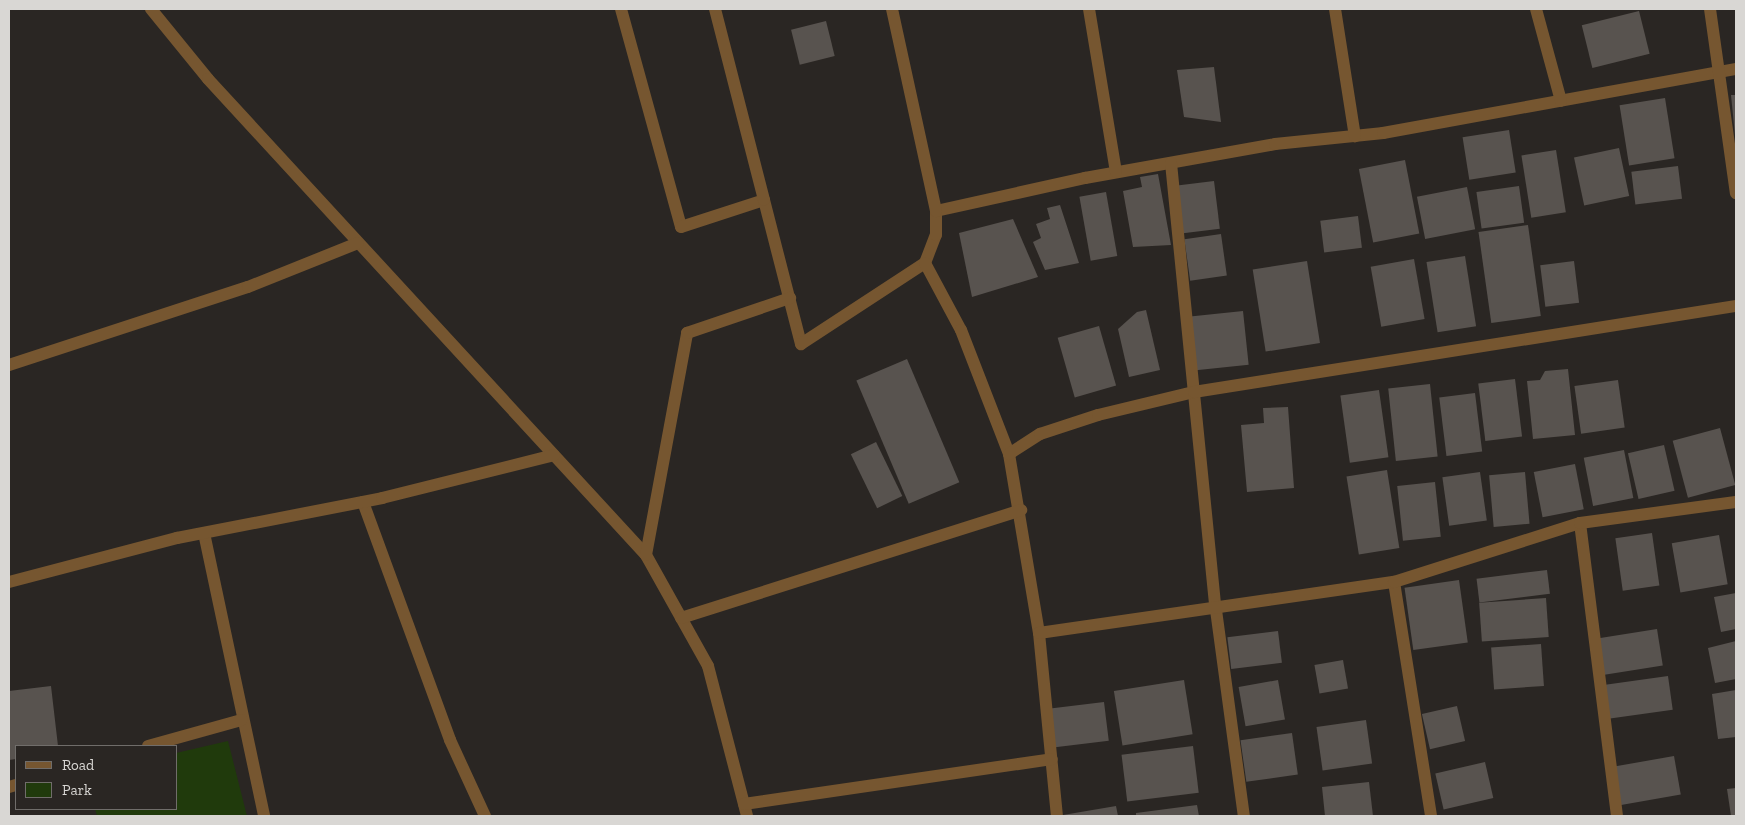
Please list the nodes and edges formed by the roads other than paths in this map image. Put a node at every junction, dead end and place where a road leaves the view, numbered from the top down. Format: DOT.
graph roads {
  1 [pos="152,9"];
  2 [pos="621,9"];
  3 [pos="715,9"];
  4 [pos="892,9"];
  5 [pos="1089,9"];
  6 [pos="1335,9"];
  7 [pos="1536,9"];
  8 [pos="1710,9"];
  9 [pos="1736,69"];
  10 [pos="1719,72"];
  11 [pos="1561,101"];
  12 [pos="1355,136"];
  13 [pos="1171,162"];
  14 [pos="1116,172"];
  15 [pos="1736,193"];
  16 [pos="764,200"];
  17 [pos="936,211"];
  18 [pos="358,243"];
  19 [pos="925,263"];
  20 [pos="790,298"];
  21 [pos="1736,306"];
  22 [pos="9,365"];
  23 [pos="1194,392"];
  24 [pos="1009,454"];
  25 [pos="554,455"];
  26 [pos="363,502"];
  27 [pos="1736,502"];
  28 [pos="1021,510"];
  29 [pos="1580,523"];
  30 [pos="204,533"];
  31 [pos="646,555"];
  32 [pos="9,582"];
  33 [pos="1394,582"];
  34 [pos="1216,610"];
  35 [pos="681,618"];
  36 [pos="1039,633"];
  37 [pos="241,720"];
  38 [pos="152,745"];
  39 [pos="1052,759"];
  40 [pos="745,810"];
  41 [pos="264,816"];
  42 [pos="485,816"];
  43 [pos="1058,816"];
  44 [pos="1244,816"];
  45 [pos="1431,816"];
  46 [pos="1617,816"];
  1 -- 18 [label="street"];
  2 -- 16 [label="street"];
  3 -- 16 [label="street"];
  4 -- 17 [label="street"];
  5 -- 14 [label="street"];
  6 -- 12 [label="street"];
  7 -- 11 [label="street"];
  8 -- 10 [label="street"];
  9 -- 10 [label="street"];
  10 -- 11 [label="street"];
  10 -- 15 [label="street"];
  11 -- 12 [label="street"];
  12 -- 13 [label="street"];
  13 -- 14 [label="street"];
  13 -- 23 [label="street"];
  14 -- 17 [label="street"];
  16 -- 20 [label="street"];
  17 -- 19 [label="street"];
  18 -- 22 [label="street"];
  18 -- 25 [label="street"];
  19 -- 20 [label="street"];
  19 -- 24 [label="street"];
  20 -- 31 [label="street"];
  21 -- 23 [label="street"];
  23 -- 24 [label="street"];
  23 -- 34 [label="street"];
  24 -- 28 [label="street"];
  25 -- 26 [label="street"];
  25 -- 31 [label="street"];
  26 -- 30 [label="street"];
  26 -- 42 [label="street"];
  27 -- 29 [label="street"];
  28 -- 35 [label="street"];
  28 -- 36 [label="street"];
  29 -- 33 [label="street"];
  29 -- 46 [label="street"];
  30 -- 32 [label="street"];
  30 -- 37 [label="street"];
  31 -- 35 [label="street"];
  33 -- 34 [label="street"];
  33 -- 45 [label="street"];
  34 -- 36 [label="street"];
  34 -- 44 [label="street"];
  35 -- 40 [label="street"];
  36 -- 39 [label="street"];
  37 -- 38 [label="street"];
  37 -- 41 [label="street"];
  39 -- 40 [label="street"];
  39 -- 43 [label="street"];
}
